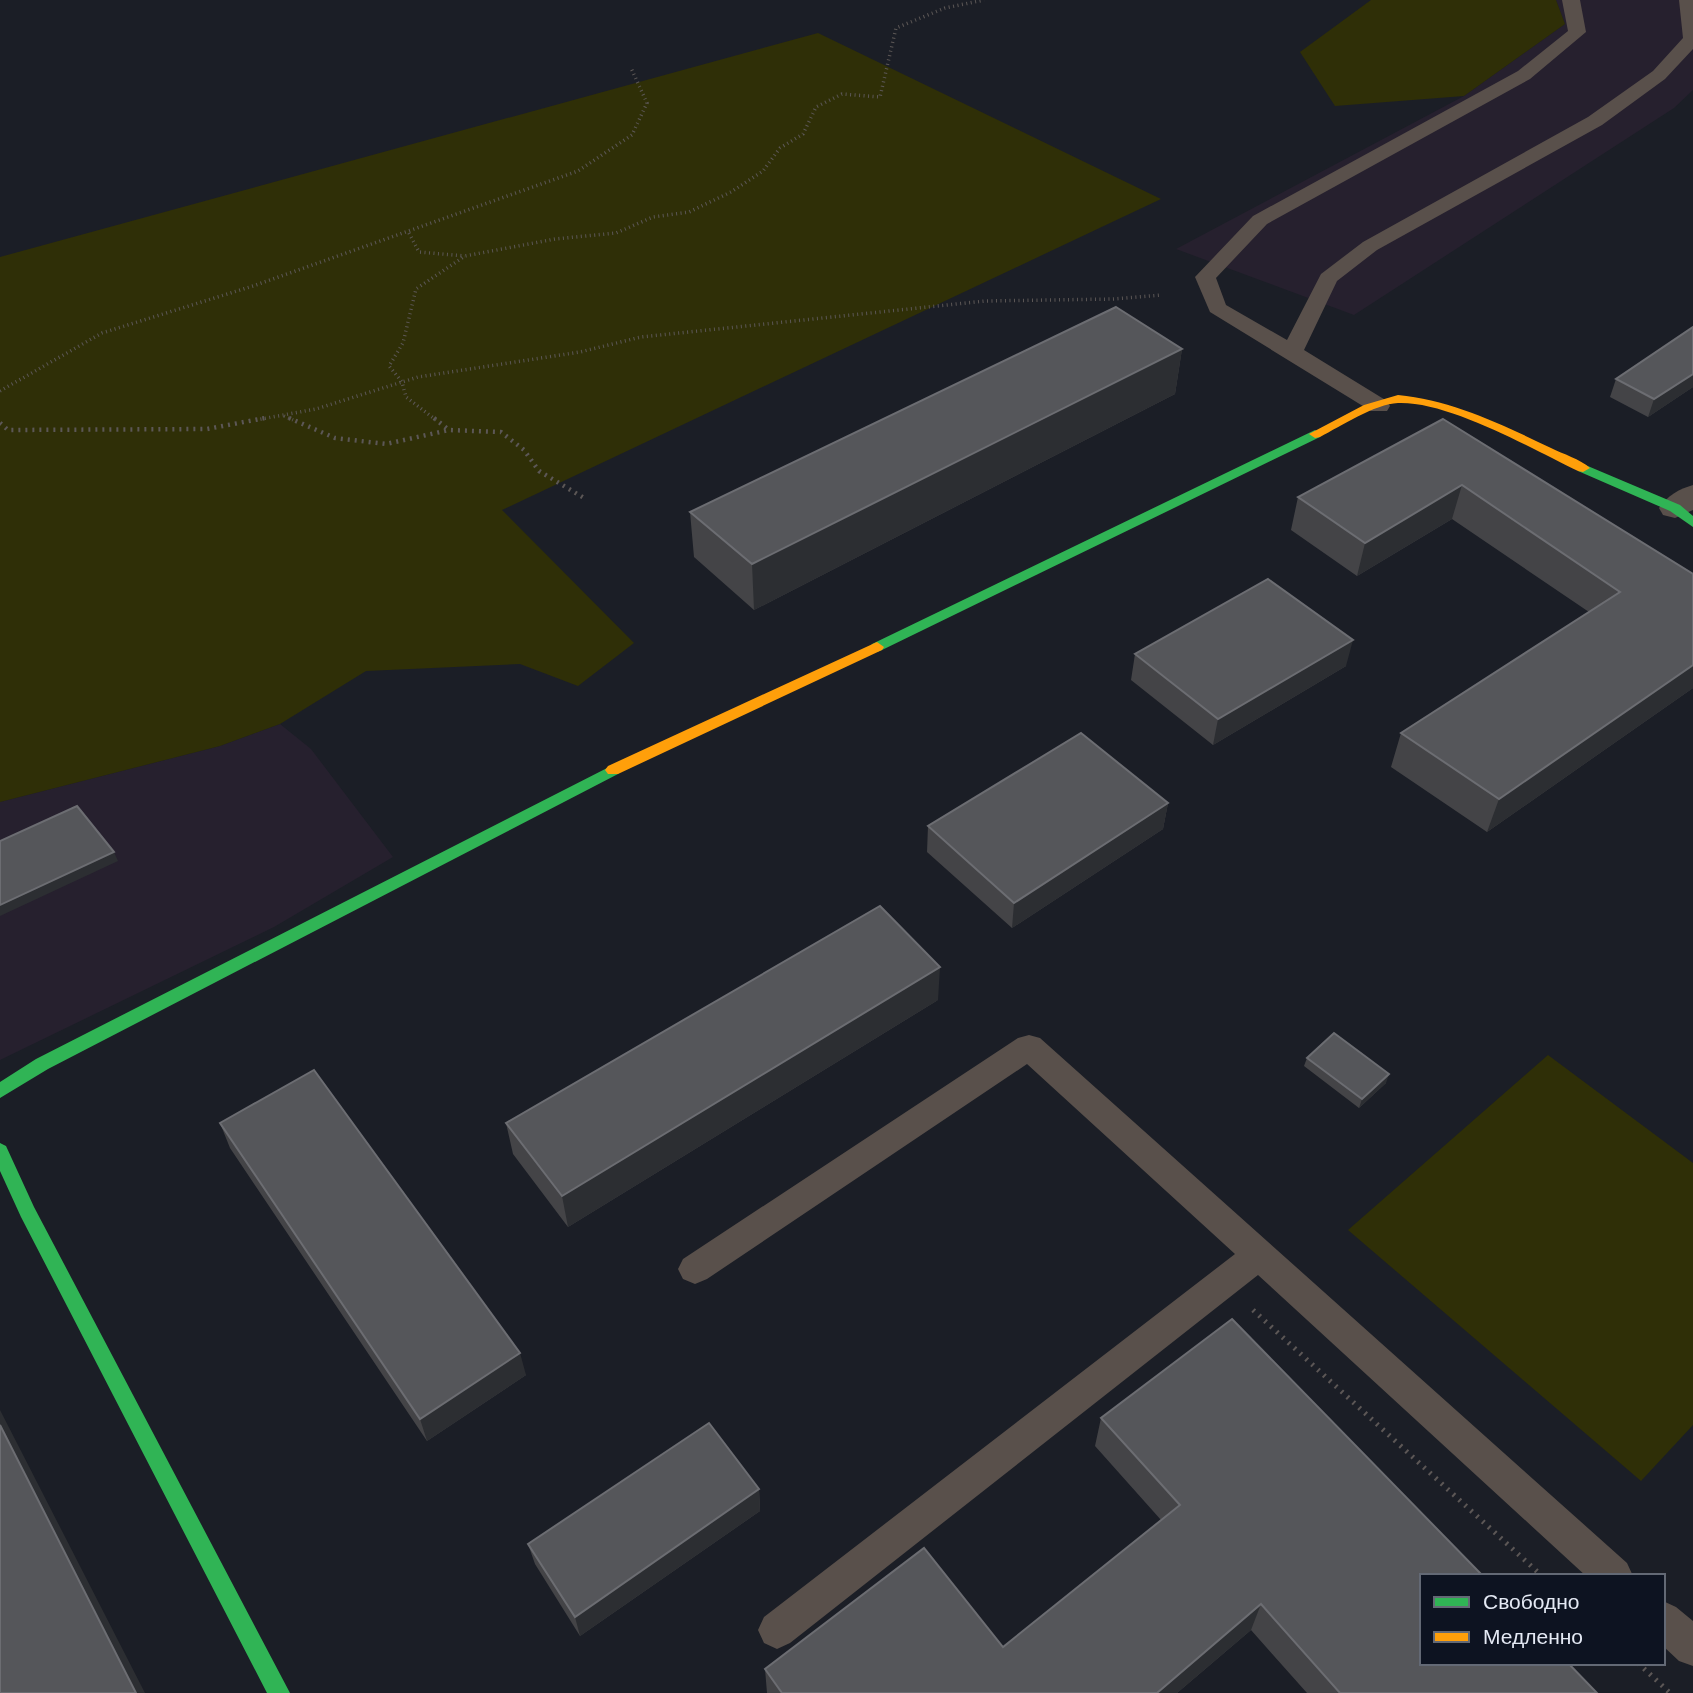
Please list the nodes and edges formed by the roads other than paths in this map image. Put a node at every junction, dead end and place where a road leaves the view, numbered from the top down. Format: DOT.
graph roads {
  1 [pos="1572,0"];
  2 [pos="1688,0"];
  3 [pos="1292,352"];
  4 [pos="1379,406"];
  5 [pos="1687,509"];
  6 [pos="0,1091"];
  7 [pos="0,1151"];
  8 [pos="1259,1255"];
  9 [pos="695,1269"];
  10 [pos="1612,1574"];
  11 [pos="1665,1622"];
  12 [pos="777,1630"];
  13 [pos="1693,1647"];
  14 [pos="279,1693"];
  1 -- 3 [label="lane"];
  2 -- 3 [label="lane"];
  3 -- 4 [label="lane"];
  4 -- 5 [label="street"];
  4 -- 6 [label="street"];
  7 -- 14 [label="street"];
  8 -- 9 [label="lane"];
  8 -- 10 [label="lane"];
  8 -- 12 [label="lane"];
  11 -- 13 [label="lane"];
}
